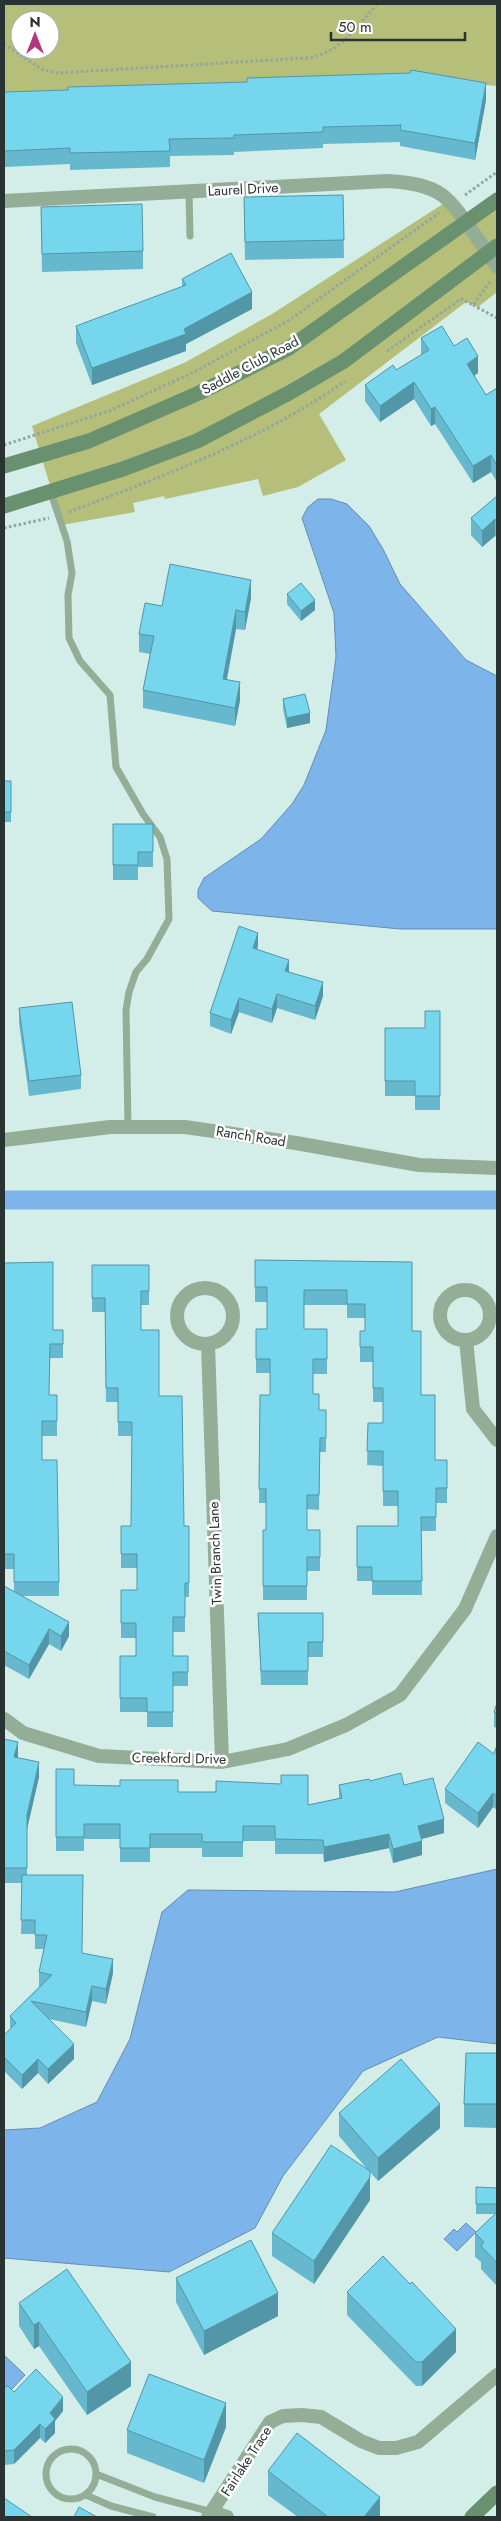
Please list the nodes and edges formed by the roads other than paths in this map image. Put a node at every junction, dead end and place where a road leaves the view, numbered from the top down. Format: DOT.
graph roads {
  1 [pos="189,192"];
  2 [pos="497,200"];
  3 [pos="4,201"];
  4 [pos="465,223"];
  5 [pos="190,236"];
  6 [pos="492,249"];
  7 [pos="497,267"];
  8 [pos="4,466"];
  9 [pos="51,493"];
  10 [pos="4,506"];
  11 [pos="128,1126"];
  12 [pos="4,1140"];
  13 [pos="497,1168"];
  14 [pos="466,1340"];
  15 [pos="208,1344"];
  16 [pos="497,1440"];
  17 [pos="497,1536"];
  18 [pos="4,1719"];
  19 [pos="222,1762"];
  20 [pos="497,2375"];
  21 [pos="96,2474"];
  22 [pos="497,2493"];
  23 [pos="86,2495"];
  24 [pos="210,2514"];
  25 [pos="153,2517"];
  26 [pos="227,2517"];
  27 [pos="472,2517"];
  1 -- 3 [label="street, Laurel Drive"];
  1 -- 4 [label="street, Laurel Drive"];
  1 -- 5 [label="lane"];
  2 -- 4 [label="street, Saddle Club Road"];
  4 -- 6 [label="street, Laurel Drive"];
  4 -- 8 [label="street, Saddle Club Road"];
  6 -- 7 [label="street, Laurel Drive"];
  6 -- 9 [label="street"];
  9 -- 10 [label="street"];
  9 -- 11 [label="lane"];
  11 -- 12 [label="street, Ranch Road"];
  11 -- 13 [label="street, Ranch Road"];
  14 -- 16 [label="street"];
  15 -- 15 [label="street"];
  15 -- 19 [label="street, Twin Branch Lane"];
  17 -- 19 [label="street, Creekford Drive"];
  18 -- 19 [label="street, Creekford Drive"];
  20 -- 24 [label="street, Fairlake Trace"];
  21 -- 23 [label="lane"];
  21 -- 23 [label="lane"];
  21 -- 24 [label="lane"];
  22 -- 27 [label="street"];
  23 -- 25 [label="lane"];
  24 -- 26 [label="street"];
}
